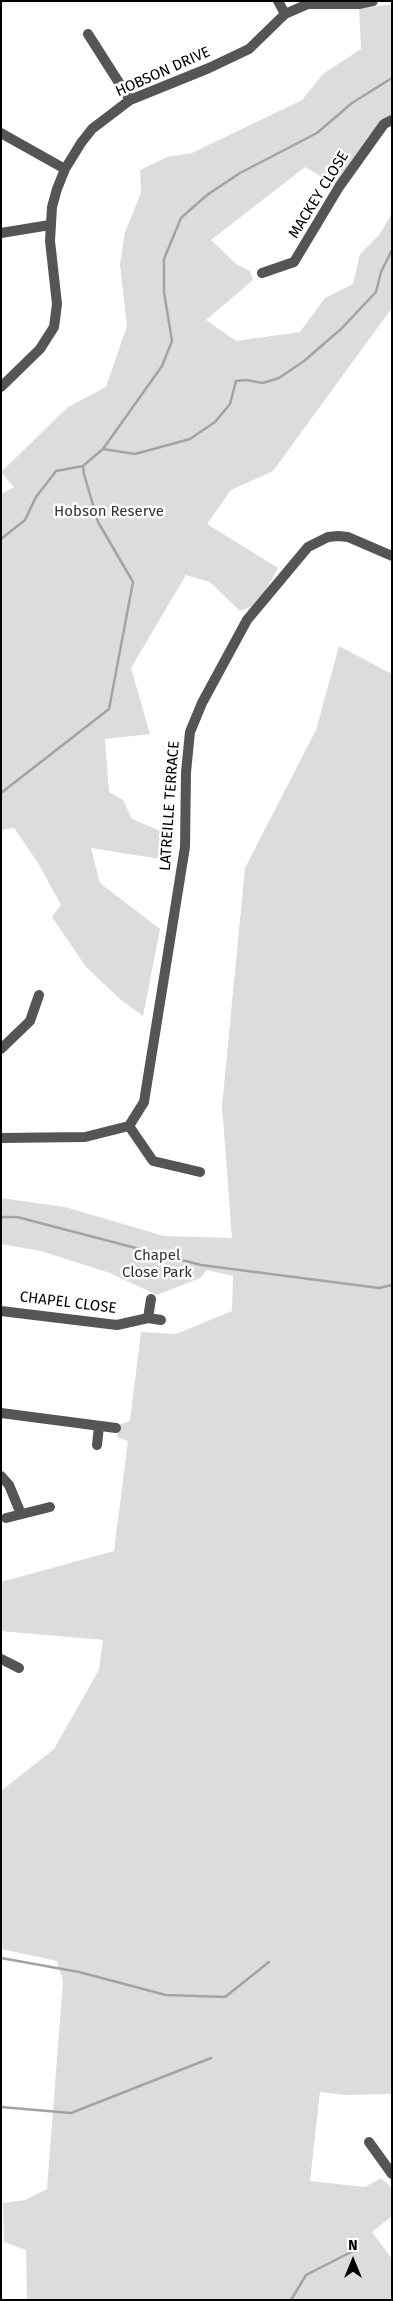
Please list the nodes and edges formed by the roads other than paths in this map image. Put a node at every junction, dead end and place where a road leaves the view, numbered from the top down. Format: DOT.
graph roads {
  1 [pos="278,1"];
  2 [pos="373,1"];
  3 [pos="285,14"];
  4 [pos="88,34"];
  5 [pos="130,100"];
  6 [pos="392,120"];
  7 [pos="1,133"];
  8 [pos="65,168"];
  9 [pos="50,225"];
  10 [pos="1,233"];
  11 [pos="262,273"];
  12 [pos="1,387"];
  13 [pos="392,556"];
  14 [pos="39,995"];
  15 [pos="1,1049"];
  16 [pos="129,1126"];
  17 [pos="1,1138"];
  18 [pos="200,1172"];
  19 [pos="151,1299"];
  20 [pos="1,1311"];
  21 [pos="148,1318"];
  22 [pos="161,1320"];
  23 [pos="1,1414"];
  24 [pos="98,1426"];
  25 [pos="116,1428"];
  26 [pos="97,1445"];
  27 [pos="1,1476"];
  28 [pos="50,1507"];
  29 [pos="21,1514"];
  30 [pos="6,1518"];
  31 [pos="1,1659"];
  32 [pos="19,1668"];
  33 [pos="369,2142"];
  34 [pos="392,2174"];
  1 -- 3 [label="street"];
  2 -- 3 [label="street, HOBSON DRIVE"];
  3 -- 5 [label="street, HOBSON DRIVE"];
  4 -- 5 [label="street"];
  5 -- 8 [label="street, HOBSON DRIVE"];
  6 -- 11 [label="street, MACKEY CLOSE"];
  7 -- 8 [label="street"];
  8 -- 9 [label="street, HOBSON DRIVE"];
  9 -- 10 [label="street"];
  9 -- 12 [label="street, HOBSON DRIVE"];
  13 -- 16 [label="street, LATREILLE TERRACE"];
  14 -- 15 [label="street"];
  16 -- 17 [label="street"];
  16 -- 18 [label="street"];
  19 -- 21 [label="street"];
  20 -- 21 [label="street, CHAPEL CLOSE"];
  21 -- 22 [label="street, CHAPEL CLOSE"];
  23 -- 24 [label="street"];
  24 -- 25 [label="street"];
  24 -- 26 [label="street"];
  27 -- 29 [label="street"];
  28 -- 29 [label="street"];
  29 -- 30 [label="street"];
  31 -- 32 [label="street"];
  33 -- 34 [label="street"];
}
